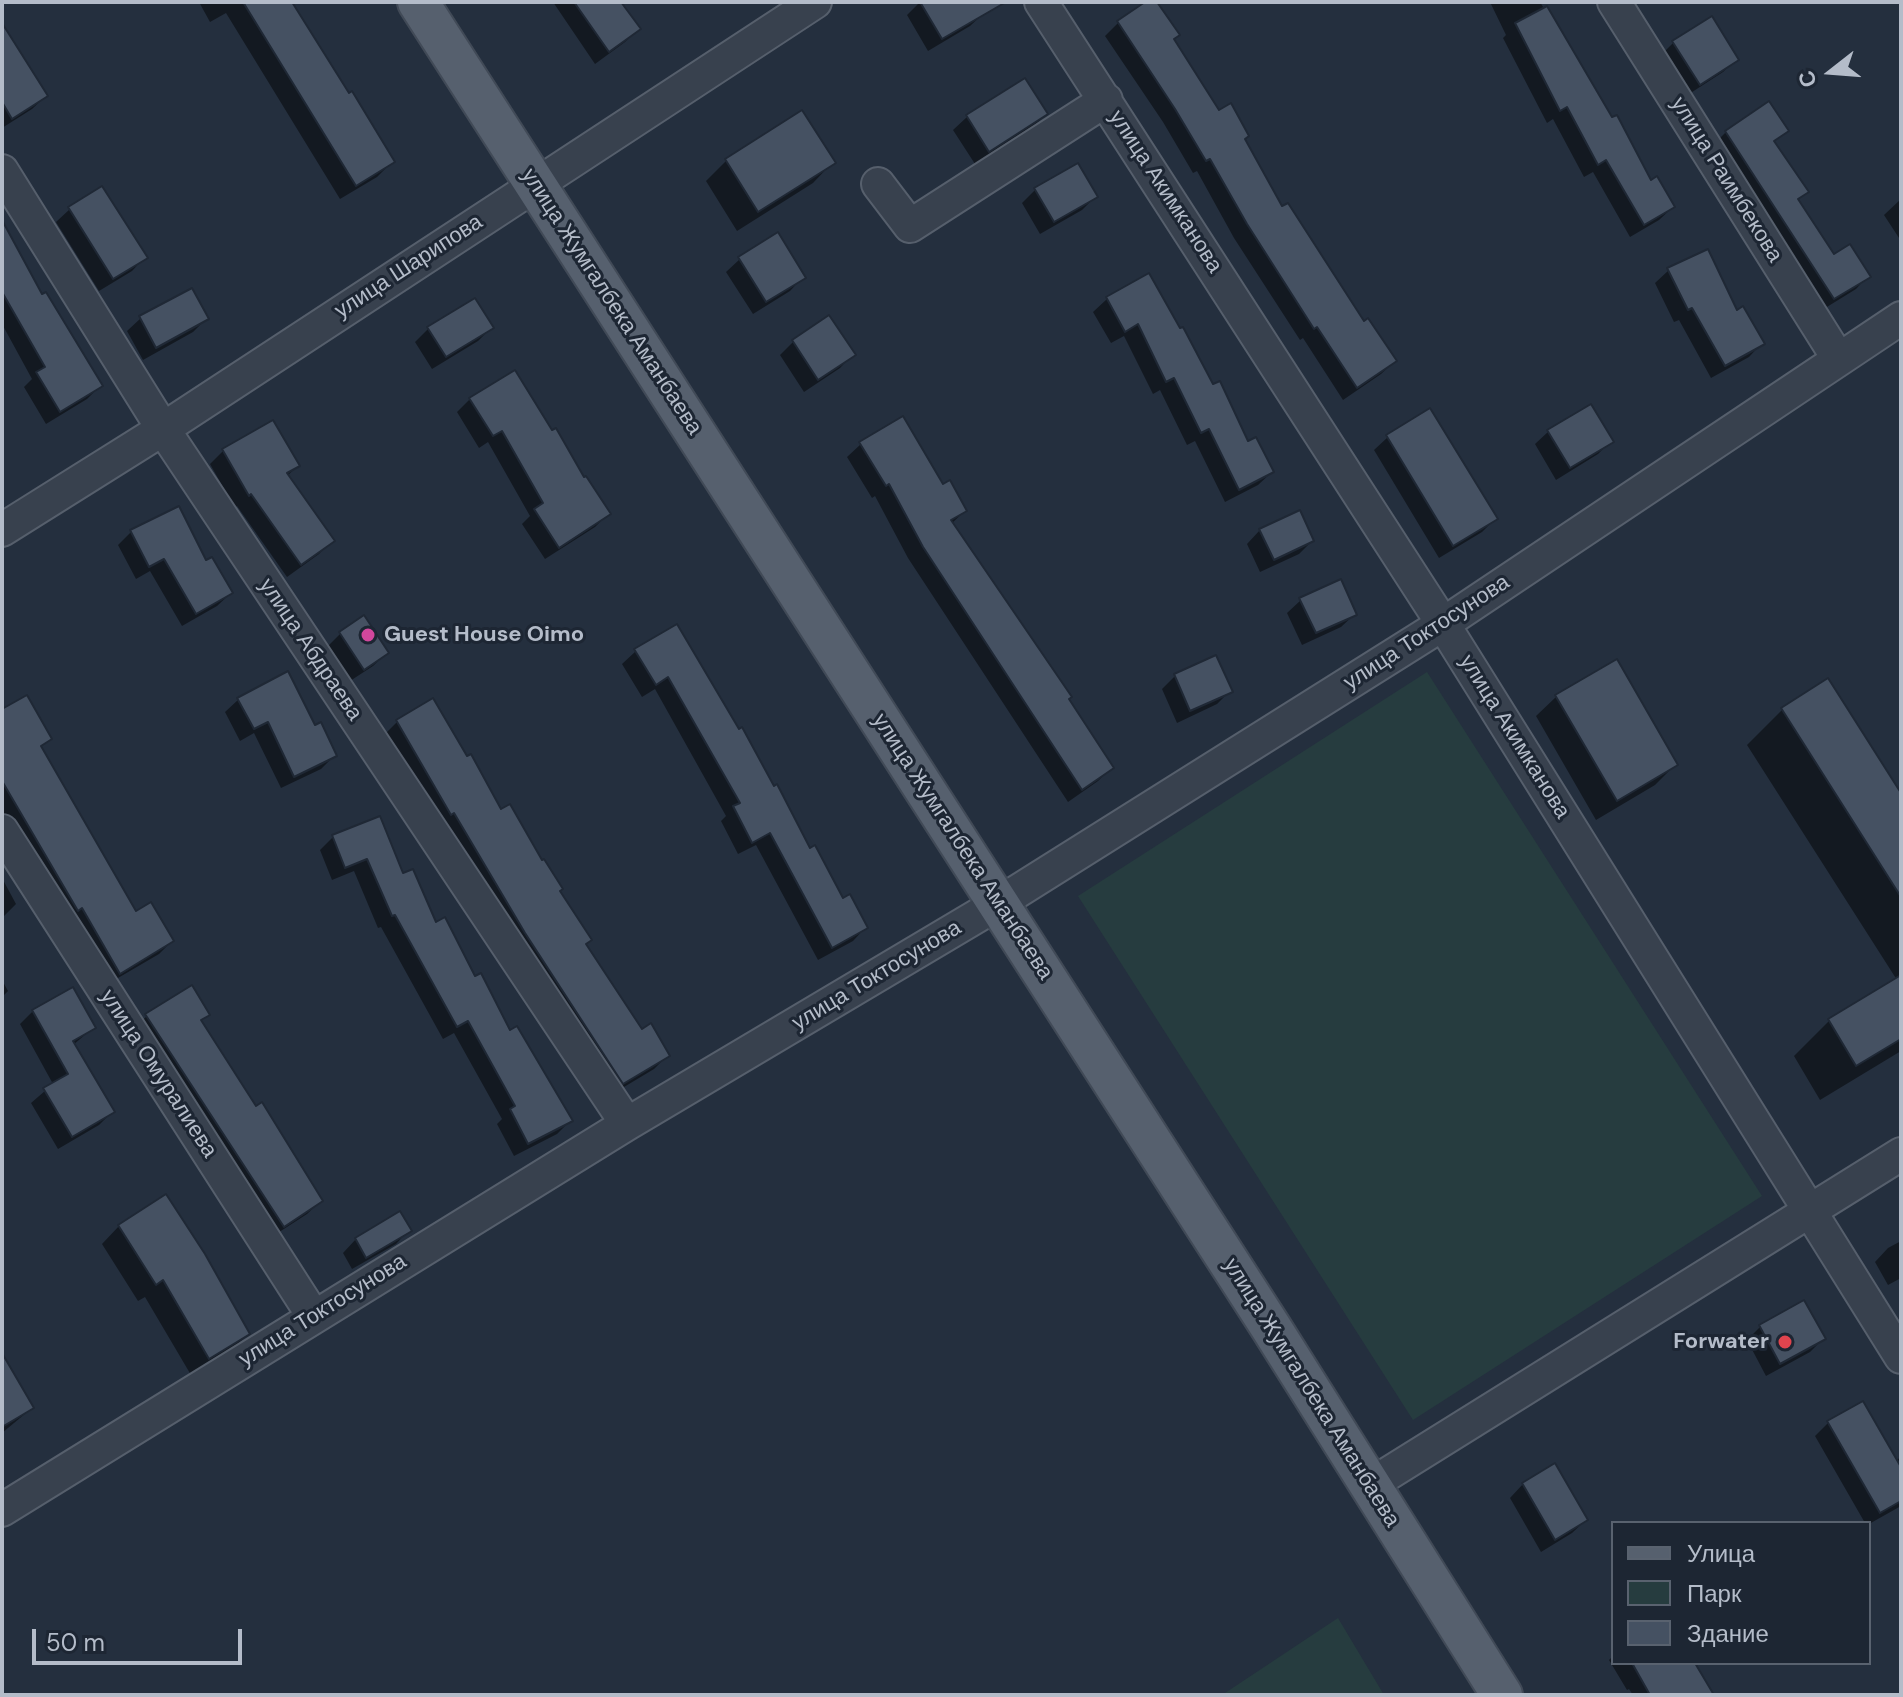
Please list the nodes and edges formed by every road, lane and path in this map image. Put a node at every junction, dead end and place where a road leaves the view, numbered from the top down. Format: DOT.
graph roads {
  1 [pos="418,2"];
  2 [pos="815,2"];
  3 [pos="1041,2"];
  4 [pos="1614,2"];
  5 [pos="1106,100"];
  6 [pos="2,171"];
  7 [pos="535,184"];
  8 [pos="878,184"];
  9 [pos="1901,318"];
  10 [pos="1838,358"];
  11 [pos="163,429"];
  12 [pos="2,530"];
  13 [pos="1443,624"];
  14 [pos="2,831"];
  15 [pos="999,903"];
  16 [pos="627,1124"];
  17 [pos="1901,1154"];
  18 [pos="1810,1211"];
  19 [pos="314,1317"];
  20 [pos="1901,1357"];
  21 [pos="1370,1485"];
  22 [pos="2,1510"];
  23 [pos="1502,1695"];
  1 -- 7 [label="main road, улица Жумгалбека Аманбаева"];
  2 -- 7 [label="street, улица Шарипова"];
  3 -- 5 [label="street, улица Акимканова"];
  4 -- 10 [label="street, улица Раимбекова"];
  5 -- 8 [label="street"];
  5 -- 13 [label="street, улица Акимканова"];
  6 -- 11 [label="street, улица Абдраева"];
  7 -- 11 [label="street, улица Шарипова"];
  7 -- 15 [label="main road, улица Жумгалбека Аманбаева"];
  9 -- 10 [label="street, улица Токтосунова"];
  10 -- 13 [label="street, улица Токтосунова"];
  11 -- 12 [label="street, улица Шарипова"];
  11 -- 16 [label="street, улица Абдраева"];
  13 -- 15 [label="street, улица Токтосунова"];
  13 -- 18 [label="street, улица Акимканова"];
  14 -- 19 [label="street, улица Омуралиева"];
  15 -- 16 [label="street, улица Токтосунова"];
  15 -- 21 [label="main road, улица Жумгалбека Аманбаева"];
  16 -- 19 [label="street, улица Токтосунова"];
  17 -- 18 [label="street"];
  18 -- 20 [label="street, улица Акимканова"];
  18 -- 21 [label="street"];
  19 -- 22 [label="street, улица Токтосунова"];
  21 -- 23 [label="main road, улица Жумгалбека Аманбаева"];
}
